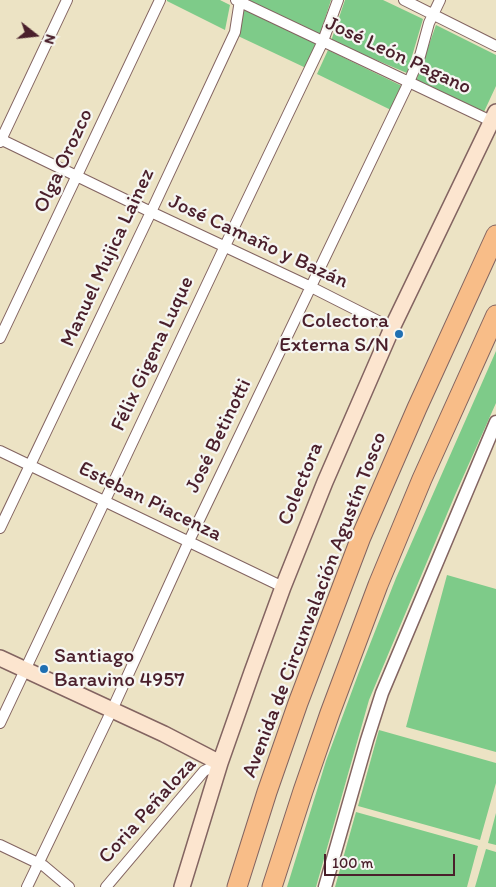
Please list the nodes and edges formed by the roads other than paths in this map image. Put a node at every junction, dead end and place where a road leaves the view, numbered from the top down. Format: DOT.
graph roads {
  1 [pos="67,0"];
  2 [pos="160,0"];
  3 [pos="338,0"];
  4 [pos="404,0"];
  5 [pos="440,0"];
  6 [pos="238,1"];
  7 [pos="432,14"];
  8 [pos="323,41"];
  9 [pos="496,46"];
  10 [pos="409,82"];
  11 [pos="494,117"];
  12 [pos="0,140"];
  13 [pos="78,176"];
  14 [pos="150,212"];
  15 [pos="496,235"];
  16 [pos="224,246"];
  17 [pos="311,287"];
  18 [pos="496,315"];
  19 [pos="392,328"];
  20 [pos="0,338"];
  21 [pos="496,422"];
  22 [pos="0,450"];
  23 [pos="30,465"];
  24 [pos="105,501"];
  25 [pos="0,528"];
  26 [pos="190,541"];
  27 [pos="283,587"];
  28 [pos="0,658"];
  29 [pos="26,670"];
  30 [pos="112,710"];
  31 [pos="0,724"];
  32 [pos="220,763"];
  33 [pos="0,845"];
  34 [pos="38,863"];
  35 [pos="27,887"];
  36 [pos="69,887"];
  37 [pos="106,887"];
  38 [pos="182,887"];
  39 [pos="238,887"];
  40 [pos="272,887"];
  41 [pos="325,887"];
  1 -- 12 [label="street"];
  2 -- 13 [label="street, Olga Orozco"];
  3 -- 8 [label="street, Félix Gigena Luque"];
  4 -- 7 [label="street"];
  5 -- 7 [label="street, José Betinotti"];
  6 -- 8 [label="street, José León Pagano"];
  6 -- 14 [label="street, Manuel Mujica Lainez"];
  7 -- 9 [label="street"];
  7 -- 10 [label="street, José Betinotti"];
  8 -- 10 [label="street, José León Pagano"];
  8 -- 16 [label="street, Félix Gigena Luque"];
  10 -- 11 [label="street, José León Pagano"];
  10 -- 17 [label="street, José Betinotti"];
  11 -- 19 [label="main road, Colectora"];
  12 -- 13 [label="street, José Camaño y Bazán"];
  13 -- 14 [label="street, José Camaño y Bazán"];
  13 -- 20 [label="street, Olga Orozco"];
  14 -- 16 [label="street, José Camaño y Bazán"];
  14 -- 23 [label="street, Manuel Mujica Lainez"];
  15 -- 39 [label="highway, Avenida de Circunvalación Agustín Tosco"];
  16 -- 17 [label="street, José Camaño y Bazán"];
  16 -- 24 [label="street, Félix Gigena Luque"];
  17 -- 19 [label="street, José Camaño y Bazán"];
  17 -- 26 [label="street, José Betinotti"];
  18 -- 40 [label="highway"];
  19 -- 27 [label="main road, Colectora"];
  21 -- 41 [label="street"];
  22 -- 23 [label="street, Esteban Piacenza"];
  23 -- 24 [label="street, Esteban Piacenza"];
  23 -- 25 [label="street, Manuel Mujica Lainez"];
  24 -- 26 [label="street, Esteban Piacenza"];
  24 -- 29 [label="street, Félix Gigena Luque"];
  26 -- 27 [label="street, Esteban Piacenza"];
  26 -- 30 [label="street, José Betinotti"];
  27 -- 32 [label="main road, Colectora"];
  28 -- 29 [label="main road"];
  29 -- 30 [label="main road"];
  29 -- 31 [label="street, Félix Gigena Luque"];
  30 -- 32 [label="main road"];
  30 -- 34 [label="street, José Betinotti"];
  32 -- 37 [label="street, Coria Peñaloza"];
  32 -- 38 [label="main road, Colectora"];
  33 -- 34 [label="street"];
  34 -- 35 [label="street, José Betinotti"];
  34 -- 36 [label="street"];
}
